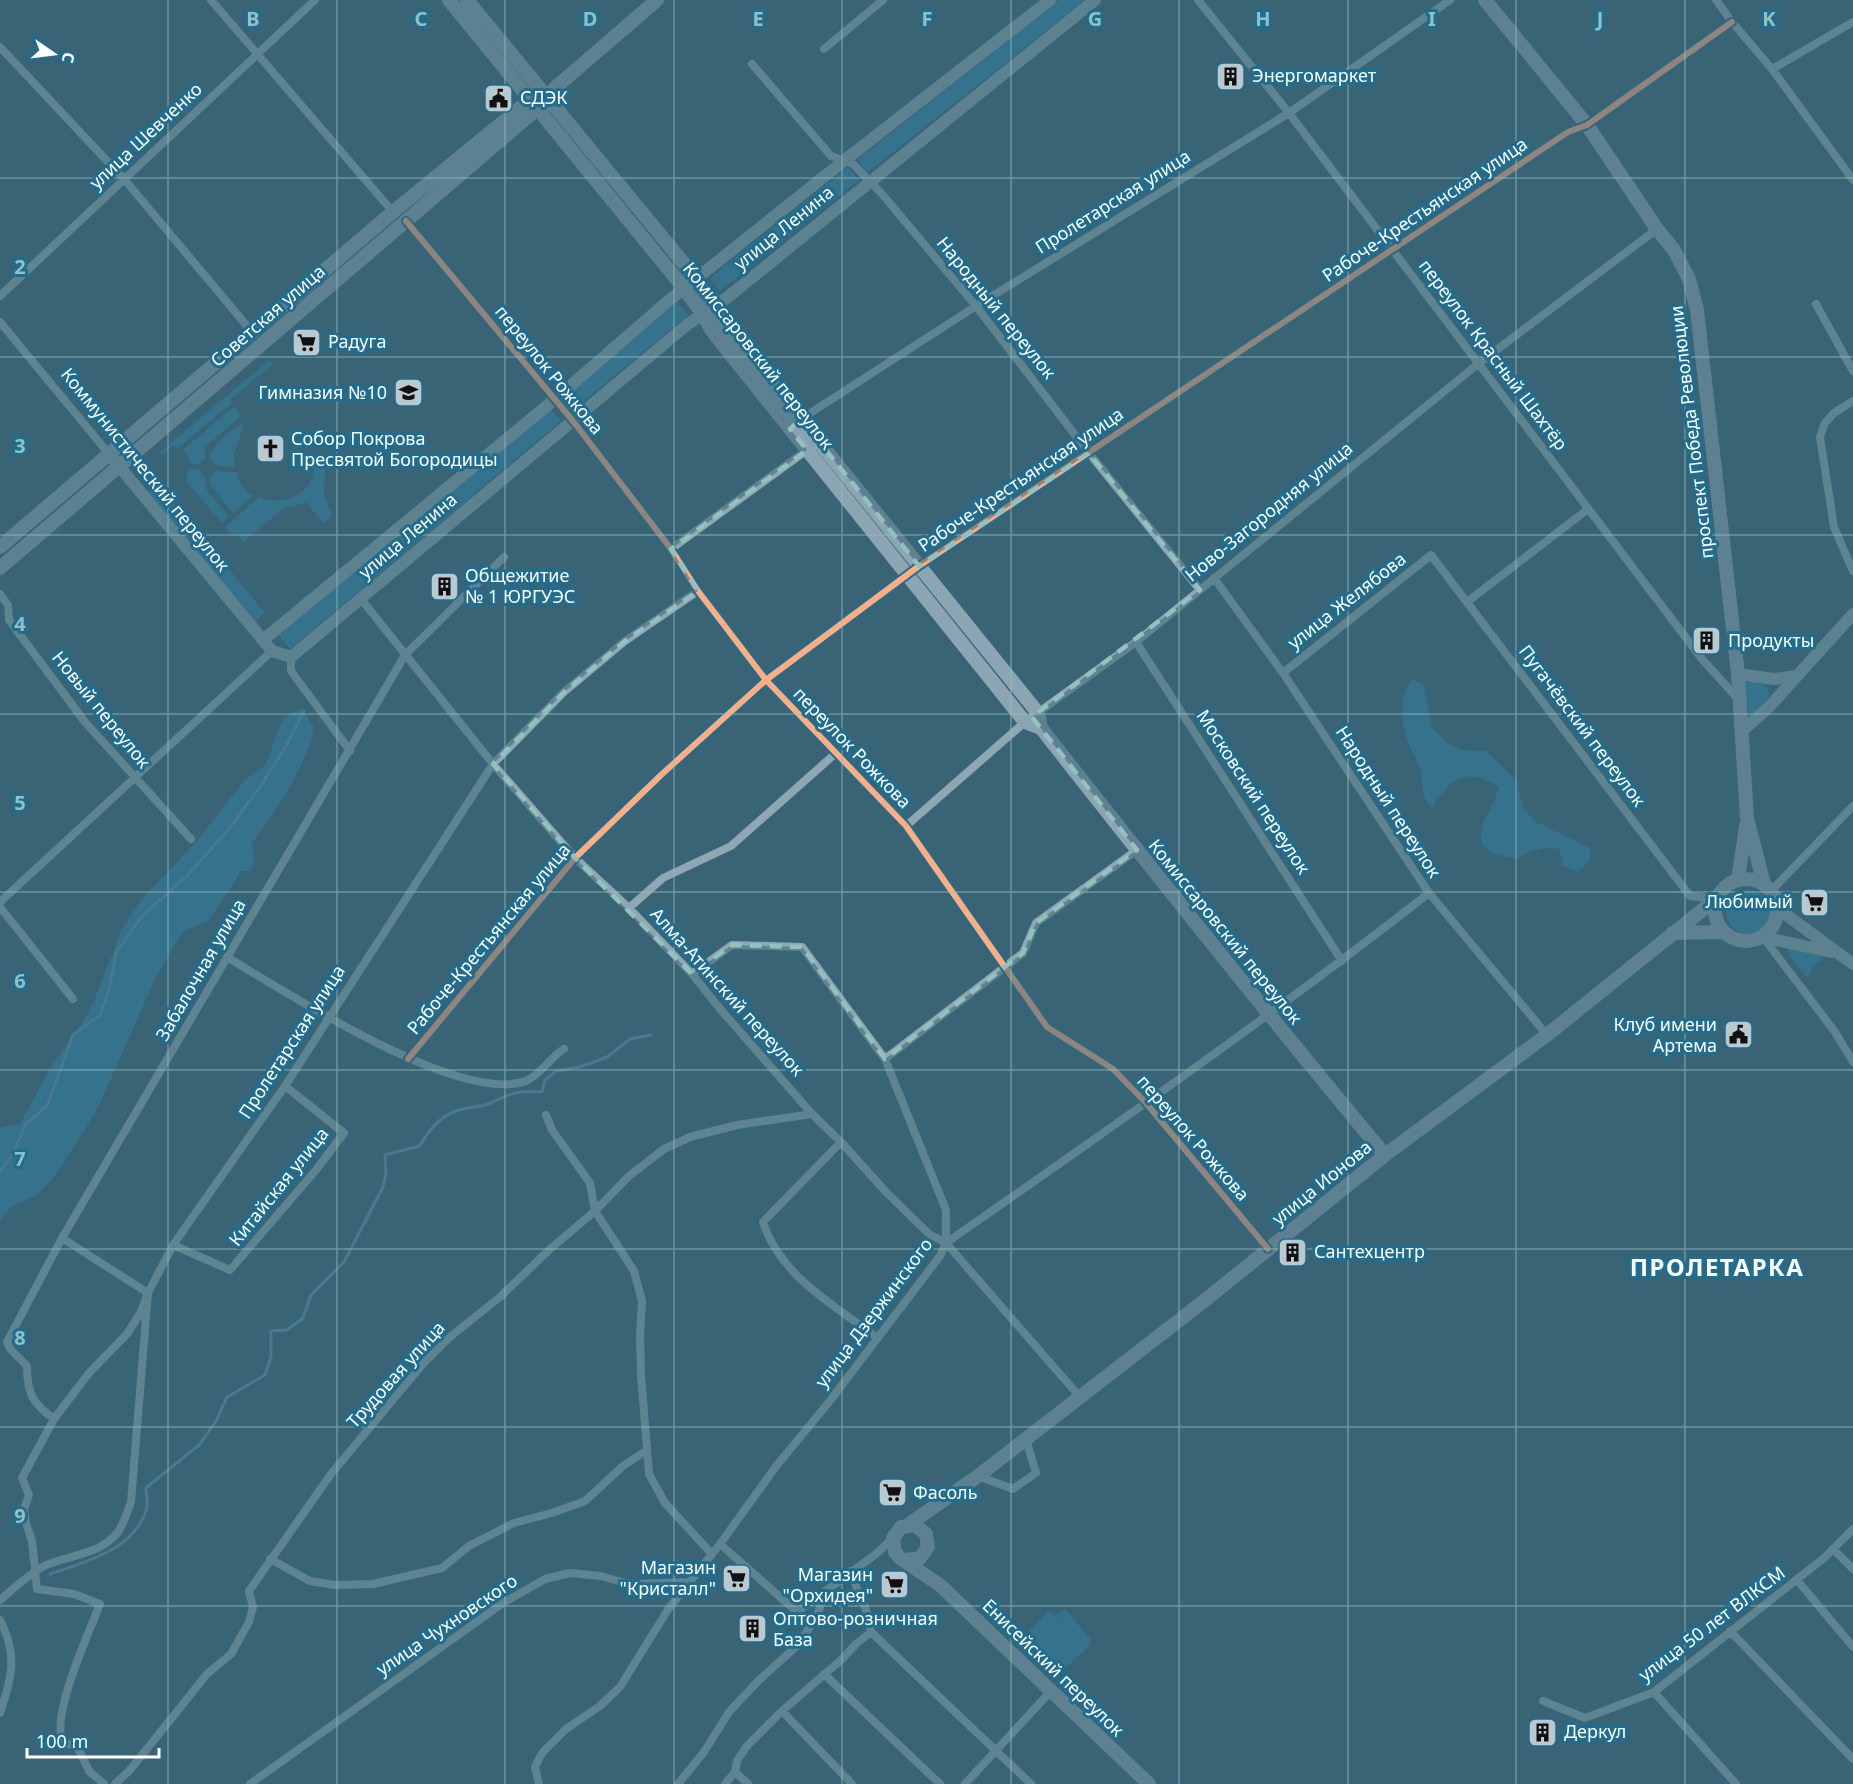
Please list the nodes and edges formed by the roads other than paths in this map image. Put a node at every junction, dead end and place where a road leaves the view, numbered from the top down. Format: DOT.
graph roads {
  1 [pos="211,0"];
  2 [pos="315,0"];
  3 [pos="449,0"];
  4 [pos="467,0"];
  5 [pos="657,0"];
  6 [pos="883,0"];
  7 [pos="1050,0"];
  8 [pos="1095,0"];
  9 [pos="1198,0"];
  10 [pos="1450,0"];
  11 [pos="1485,0"];
  12 [pos="1716,0"];
  13 [pos="1732,22"];
  14 [pos="1853,22"];
  15 [pos="0,47"];
  16 [pos="824,49"];
  17 [pos="257,56"];
  18 [pos="752,64"];
  19 [pos="1772,69"];
  20 [pos="543,97"];
  21 [pos="1289,113"];
  22 [pos="1587,125"];
  23 [pos="845,160"];
  24 [pos="124,179"];
  25 [pos="1853,180"];
  26 [pos="869,182"];
  27 [pos="393,212"];
  28 [pos="406,221"];
  29 [pos="1657,229"];
  30 [pos="1393,250"];
  31 [pos="696,279"];
  32 [pos="684,289"];
  33 [pos="0,296"];
  34 [pos="1816,304"];
  35 [pos="976,306"];
  36 [pos="709,311"];
  37 [pos="0,322"];
  38 [pos="252,332"];
  39 [pos="1478,364"];
  40 [pos="1853,371"];
  41 [pos="554,400"];
  42 [pos="1853,402"];
  43 [pos="801,419"];
  44 [pos="573,421"];
  45 [pos="790,429"];
  46 [pos="807,450"];
  47 [pos="1089,453"];
  48 [pos="109,454"];
  49 [pos="118,468"];
  50 [pos="1588,509"];
  51 [pos="0,548"];
  52 [pos="671,549"];
  53 [pos="1431,555"];
  54 [pos="504,557"];
  55 [pos="920,566"];
  56 [pos="0,568"];
  57 [pos="1853,571"];
  58 [pos="907,576"];
  59 [pos="1214,578"];
  60 [pos="1200,590"];
  61 [pos="698,591"];
  62 [pos="0,594"];
  63 [pos="361,599"];
  64 [pos="1467,602"];
  65 [pos="1853,614"];
  66 [pos="263,640"];
  67 [pos="1136,642"];
  68 [pos="272,651"];
  69 [pos="405,655"];
  70 [pos="291,657"];
  71 [pos="1283,673"];
  72 [pos="1738,674"];
  73 [pos="1797,675"];
  74 [pos="766,680"];
  75 [pos="1740,701"];
  76 [pos="1038,713"];
  77 [pos="1025,722"];
  78 [pos="1041,728"];
  79 [pos="1742,732"];
  80 [pos="350,751"];
  81 [pos="836,753"];
  82 [pos="493,764"];
  83 [pos="134,776"];
  84 [pos="1853,806"];
  85 [pos="1748,818"];
  86 [pos="906,826"];
  87 [pos="191,839"];
  88 [pos="1137,850"];
  89 [pos="575,858"];
  90 [pos="1738,880"];
  91 [pos="1768,888"];
  92 [pos="1429,893"];
  93 [pos="1716,899"];
  94 [pos="0,902"];
  95 [pos="0,907"];
  96 [pos="629,908"];
  97 [pos="1777,908"];
  98 [pos="1723,932"];
  99 [pos="1672,933"];
  100 [pos="1763,936"];
  101 [pos="1838,954"];
  102 [pos="227,957"];
  103 [pos="1342,961"];
  104 [pos="1853,964"];
  105 [pos="1005,967"];
  106 [pos="692,974"];
  107 [pos="73,999"];
  108 [pos="1268,1015"];
  109 [pos="329,1017"];
  110 [pos="1547,1035"];
  111 [pos="564,1049"];
  112 [pos="408,1059"];
  113 [pos="885,1059"];
  114 [pos="1853,1062"];
  115 [pos="285,1086"];
  116 [pos="1146,1103"];
  117 [pos="812,1114"];
  118 [pos="546,1115"];
  119 [pos="841,1142"];
  120 [pos="1385,1155"];
  121 [pos="595,1211"];
  122 [pos="62,1238"];
  123 [pos="946,1244"];
  124 [pos="173,1245"];
  125 [pos="1268,1249"];
  126 [pos="148,1293"];
  127 [pos="878,1338"];
  128 [pos="1079,1396"];
  129 [pos="54,1419"];
  130 [pos="1026,1439"];
  131 [pos="647,1449"];
  132 [pos="978,1476"];
  133 [pos="956,1492"];
  134 [pos="908,1525"];
  135 [pos="1853,1529"];
  136 [pos="720,1544"];
  137 [pos="928,1544"];
  138 [pos="1833,1549"];
  139 [pos="898,1550"];
  140 [pos="711,1553"];
  141 [pos="270,1559"];
  142 [pos="1853,1569"];
  143 [pos="850,1571"];
  144 [pos="34,1572"];
  145 [pos="932,1578"];
  146 [pos="1797,1580"];
  147 [pos="689,1582"];
  148 [pos="826,1590"];
  149 [pos="0,1600"];
  150 [pos="0,1620"];
  151 [pos="1730,1631"];
  152 [pos="871,1632"];
  153 [pos="1853,1647"];
  154 [pos="824,1674"];
  155 [pos="1051,1691"];
  156 [pos="1654,1692"];
  157 [pos="1544,1701"];
  158 [pos="782,1712"];
  159 [pos="0,1713"];
  160 [pos="997,1751"];
  161 [pos="1853,1759"];
  162 [pos="735,1772"];
  163 [pos="104,1784"];
  164 [pos="115,1784"];
  165 [pos="250,1784"];
  166 [pos="538,1784"];
  167 [pos="678,1784"];
  168 [pos="725,1784"];
  169 [pos="748,1784"];
  170 [pos="852,1784"];
  171 [pos="940,1784"];
  172 [pos="965,1784"];
  173 [pos="1030,1784"];
  174 [pos="1149,1784"];
  175 [pos="1736,1784"];
  1 -- 17 [label="street"];
  2 -- 17 [label="street, улица Шевченко"];
  3 -- 20 [label="main road, Комиссаровский переулок"];
  4 -- 20 [label="main road, Комиссаровский переулок"];
  5 -- 20 [label="main road, Советская улица"];
  6 -- 16 [label="street"];
  7 -- 23 [label="main road, улица Ленина"];
  8 -- 26 [label="main road, улица Ленина"];
  9 -- 21 [label="street, переулок Красный Шахтёр"];
  10 -- 21 [label="street, Пролетарская улица"];
  11 -- 22 [label="main road, проспект Победа Революции"];
  12 -- 13 [label="street"];
  13 -- 19 [label="street"];
  13 -- 22 [label="street, Рабоче-Крестьянская улица"];
  14 -- 19 [label="street"];
  15 -- 24 [label="street"];
  17 -- 24 [label="street, улица Шевченко"];
  17 -- 27 [label="street"];
  18 -- 23 [label="street, Народный переулок"];
  19 -- 25 [label="street"];
  20 -- 27 [label="main road, Советская улица"];
  20 -- 28 [label="main road, Советская улица"];
  20 -- 31 [label="main road, Комиссаровский переулок"];
  20 -- 32 [label="main road, Комиссаровский переулок"];
  21 -- 30 [label="street, переулок Красный Шахтёр"];
  21 -- 35 [label="street, Пролетарская улица"];
  22 -- 29 [label="main road, проспект Победа Революции"];
  22 -- 30 [label="street, Рабоче-Крестьянская улица"];
  23 -- 26 [label="street, Народный переулок"];
  23 -- 31 [label="main road, улица Ленина"];
  24 -- 33 [label="street, улица Шевченко"];
  24 -- 38 [label="street"];
  26 -- 35 [label="street, Народный переулок"];
  26 -- 36 [label="main road, улица Ленина"];
  27 -- 38 [label="main road, Советская улица"];
  28 -- 41 [label="street, переулок Рожкова"];
  28 -- 49 [label="main road, Советская улица"];
  29 -- 39 [label="street, Ново-Загородняя улица"];
  29 -- 72 [label="main road, проспект Победа Революции"];
  30 -- 39 [label="street, переулок Красный Шахтёр"];
  30 -- 47 [label="street, Рабоче-Крестьянская улица"];
  31 -- 32 [label="main road, улица Ленина"];
  31 -- 36 [label="main road, Комиссаровский переулок"];
  32 -- 36 [label="main road, Комиссаровский переулок"];
  32 -- 41 [label="main road, улица Ленина"];
  34 -- 40 [label="street"];
  35 -- 43 [label="street, Пролетарская улица"];
  35 -- 47 [label="street, Народный переулок"];
  36 -- 43 [label="main road, Комиссаровский переулок"];
  36 -- 44 [label="main road, улица Ленина"];
  36 -- 45 [label="main road, Комиссаровский переулок"];
  37 -- 48 [label="street, Коммунистический переулок"];
  38 -- 48 [label="main road, Советская улица"];
  39 -- 50 [label="street, переулок Красный Шахтёр"];
  39 -- 59 [label="street, Ново-Загородняя улица"];
  41 -- 44 [label="street, переулок Рожкова"];
  41 -- 66 [label="main road, улица Ленина"];
  42 -- 57 [label="street"];
  43 -- 45 [label="street, Пролетарская улица"];
  43 -- 55 [label="main road, Комиссаровский переулок"];
  44 -- 52 [label="street, переулок Рожкова"];
  44 -- 63 [label="main road, улица Ленина"];
  45 -- 46 [label="main road, Комиссаровский переулок"];
  46 -- 52 [label="street"];
  46 -- 58 [label="main road, Комиссаровский переулок"];
  47 -- 55 [label="street, Рабоче-Крестьянская улица"];
  47 -- 60 [label="street, Народный переулок"];
  48 -- 49 [label="main road, Коммунистический переулок"];
  48 -- 51 [label="main road, Советская улица"];
  49 -- 56 [label="main road, Советская улица"];
  49 -- 66 [label="main road, Коммунистический переулок"];
  50 -- 64 [label="street"];
  50 -- 75 [label="street, переулок Красный Шахтёр"];
  52 -- 61 [label="street, переулок Рожкова"];
  53 -- 64 [label="street, Пугачёвский переулок"];
  53 -- 71 [label="street, улица Желябова"];
  54 -- 69 [label="street, Забалочная улица"];
  55 -- 58 [label="street, Рабоче-Крестьянская улица"];
  55 -- 76 [label="main road, Комиссаровский переулок"];
  58 -- 74 [label="street, Рабоче-Крестьянская улица"];
  58 -- 77 [label="main road, Комиссаровский переулок"];
  59 -- 60 [label="street, Ново-Загородняя улица"];
  59 -- 71 [label="street, Народный переулок"];
  60 -- 67 [label="street, Ново-Загородняя улица"];
  61 -- 74 [label="street, переулок Рожкова"];
  61 -- 82 [label="street, Пролетарская улица"];
  62 -- 83 [label="street, Новый переулок"];
  63 -- 69 [label="street, Алма-Атинский переулок"];
  63 -- 70 [label="main road, улица Ленина"];
  64 -- 93 [label="street, Пугачёвский переулок"];
  65 -- 73 [label="main road"];
  66 -- 68 [label="main road"];
  67 -- 76 [label="street, Ново-Загородняя улица"];
  67 -- 103 [label="street, Московский переулок"];
  68 -- 70 [label="main road"];
  68 -- 83 [label="street"];
  69 -- 80 [label="street, Забалочная улица"];
  69 -- 82 [label="street, Алма-Атинский переулок"];
  70 -- 80 [label="street"];
  71 -- 92 [label="street, Народный переулок"];
  72 -- 73 [label="main road"];
  72 -- 75 [label="main road, проспект Победа Революции"];
  73 -- 79 [label="main road"];
  74 -- 81 [label="street, переулок Рожкова"];
  74 -- 89 [label="street, Рабоче-Крестьянская улица"];
  75 -- 79 [label="main road, проспект Победа Революции"];
  76 -- 77 [label="street, Ново-Загородняя улица"];
  76 -- 78 [label="main road, Комиссаровский переулок"];
  77 -- 78 [label="main road"];
  77 -- 86 [label="street, Ново-Загородняя улица"];
  78 -- 88 [label="main road, Комиссаровский переулок"];
  79 -- 85 [label="main road, проспект Победа Революции"];
  80 -- 102 [label="street, Забалочная улица"];
  81 -- 86 [label="street, переулок Рожкова"];
  81 -- 96 [label="street"];
  82 -- 89 [label="street, Алма-Атинский переулок"];
  82 -- 109 [label="street, Пролетарская улица"];
  83 -- 87 [label="street, Новый переулок"];
  83 -- 94 [label="street"];
  84 -- 91 [label="street"];
  85 -- 90 [label="main road, проспект Победа Революции"];
  85 -- 91 [label="main road, проспект Победа Революции"];
  86 -- 105 [label="street, переулок Рожкова"];
  88 -- 105 [label="street"];
  88 -- 108 [label="main road, Комиссаровский переулок"];
  89 -- 96 [label="street, Алма-Атинский переулок"];
  89 -- 112 [label="street, Рабоче-Крестьянская улица"];
  90 -- 91 [label="main road"];
  90 -- 93 [label="main road"];
  91 -- 97 [label="main road"];
  92 -- 103 [label="street, улица Дзержинского"];
  92 -- 110 [label="street, Народный переулок"];
  93 -- 98 [label="main road"];
  93 -- 99 [label="main road, улица Ионова"];
  95 -- 107 [label="street"];
  96 -- 106 [label="street, Алма-Атинский переулок"];
  97 -- 100 [label="main road"];
  97 -- 101 [label="main road"];
  98 -- 99 [label="main road"];
  98 -- 100 [label="main road"];
  99 -- 110 [label="main road, улица Ионова"];
  100 -- 101 [label="main road"];
  100 -- 114 [label="street"];
  101 -- 104 [label="main road"];
  102 -- 109 [label="street"];
  102 -- 122 [label="street, Забалочная улица"];
  103 -- 108 [label="street, улица Дзержинского"];
  105 -- 113 [label="street"];
  105 -- 116 [label="street, переулок Рожкова"];
  106 -- 113 [label="street"];
  106 -- 117 [label="street, Алма-Атинский переулок"];
  108 -- 116 [label="street, улица Дзержинского"];
  108 -- 120 [label="main road, Комиссаровский переулок"];
  109 -- 112 [label="street"];
  109 -- 115 [label="street, Пролетарская улица"];
  110 -- 120 [label="main road, улица Ионова"];
  111 -- 112 [label="street"];
  113 -- 123 [label="street"];
  115 -- 124 [label="street, Пролетарская улица"];
  115 -- 124 [label="street, Китайская улица"];
  116 -- 123 [label="street, улица Дзержинского"];
  116 -- 125 [label="street, переулок Рожкова"];
  117 -- 119 [label="street, Алма-Атинский переулок"];
  117 -- 121 [label="street, Трудовая улица"];
  118 -- 121 [label="street"];
  119 -- 123 [label="street, Алма-Атинский переулок"];
  119 -- 127 [label="street"];
  120 -- 125 [label="main road, улица Ионова"];
  121 -- 131 [label="street"];
  121 -- 141 [label="street, Трудовая улица"];
  122 -- 126 [label="street"];
  122 -- 129 [label="street, Забалочная улица"];
  123 -- 127 [label="street, улица Дзержинского"];
  123 -- 128 [label="street, Алма-Атинский переулок"];
  124 -- 126 [label="street, Пролетарская улица"];
  125 -- 128 [label="main road, улица Ионова"];
  126 -- 129 [label="street"];
  126 -- 144 [label="street, Пролетарская улица"];
  127 -- 136 [label="street, улица Дзержинского"];
  128 -- 130 [label="main road, улица Ионова"];
  129 -- 144 [label="street"];
  130 -- 132 [label="main road, улица Ионова"];
  130 -- 132 [label="street"];
  131 -- 140 [label="street"];
  131 -- 141 [label="street"];
  132 -- 133 [label="main road, улица Ионова"];
  133 -- 134 [label="main road, улица Ионова"];
  133 -- 137 [label="main road"];
  134 -- 137 [label="main road"];
  134 -- 139 [label="main road"];
  135 -- 138 [label="street, улица 50 лет ВЛКСМ"];
  136 -- 140 [label="street, улица Дзержинского"];
  136 -- 148 [label="street"];
  137 -- 139 [label="main road"];
  137 -- 145 [label="main road"];
  138 -- 142 [label="street"];
  138 -- 146 [label="street, улица 50 лет ВЛКСМ"];
  139 -- 143 [label="street"];
  139 -- 145 [label="main road, Енисейский переулок"];
  140 -- 147 [label="street, улица Дзержинского"];
  141 -- 164 [label="street, Трудовая улица"];
  143 -- 148 [label="street"];
  143 -- 152 [label="street"];
  144 -- 149 [label="street, Пролетарская улица"];
  144 -- 163 [label="street"];
  145 -- 155 [label="main road, Енисейский переулок"];
  146 -- 151 [label="street, улица 50 лет ВЛКСМ"];
  146 -- 153 [label="street"];
  147 -- 165 [label="street, улица Чухновского"];
  147 -- 166 [label="street, улица Дзержинского"];
  148 -- 167 [label="street"];
  150 -- 159 [label="street"];
  151 -- 156 [label="street, улица 50 лет ВЛКСМ"];
  151 -- 161 [label="street"];
  152 -- 154 [label="street"];
  152 -- 160 [label="street"];
  154 -- 158 [label="street"];
  154 -- 171 [label="street"];
  155 -- 160 [label="street"];
  155 -- 174 [label="main road, Енисейский переулок"];
  156 -- 157 [label="street, улица 50 лет ВЛКСМ"];
  156 -- 175 [label="street"];
  158 -- 162 [label="street"];
  158 -- 170 [label="street"];
  160 -- 172 [label="street"];
  160 -- 173 [label="street"];
  162 -- 168 [label="street"];
  162 -- 169 [label="street"];
}
